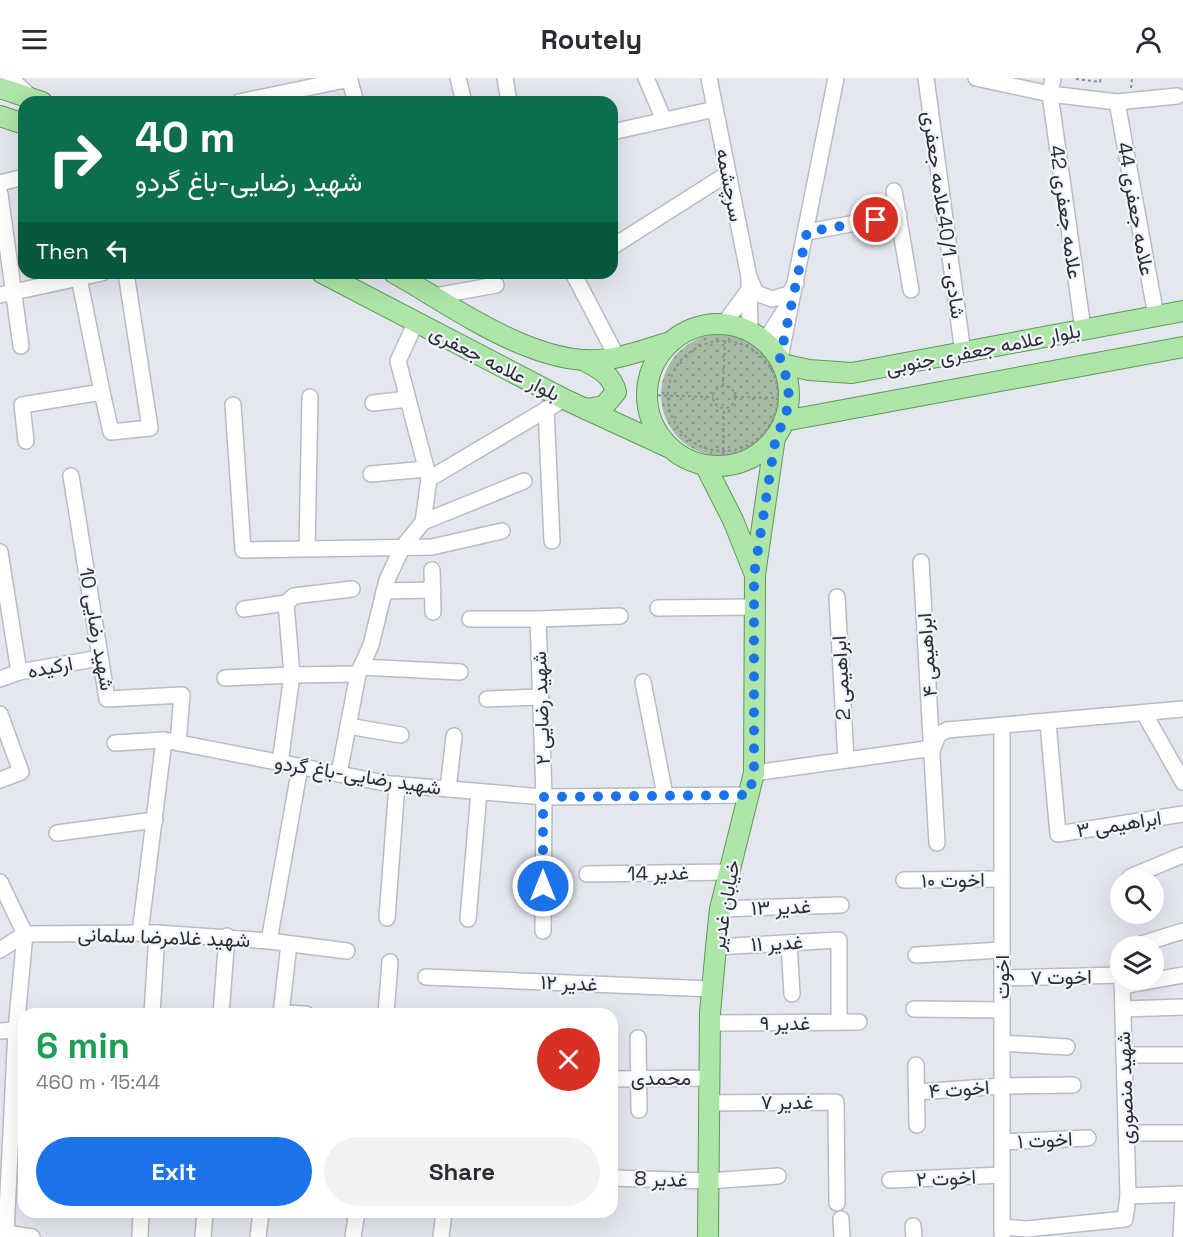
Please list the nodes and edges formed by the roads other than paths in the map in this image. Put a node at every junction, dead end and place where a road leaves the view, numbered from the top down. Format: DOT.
graph roads {
  1 [pos="10,78"];
  2 [pos="350,78"];
  3 [pos="458,78"];
  4 [pos="505,78"];
  5 [pos="646,78"];
  6 [pos="709,78"];
  7 [pos="836,78"];
  8 [pos="926,78"];
  9 [pos="976,78"];
  10 [pos="1053,78"];
  11 [pos="0,88"];
  12 [pos="1050,94"];
  13 [pos="27,96"];
  14 [pos="33,96"];
  15 [pos="266,96"];
  16 [pos="354,96"];
  17 [pos="463,96"];
  18 [pos="508,96"];
  19 [pos="1177,96"];
  20 [pos="1124,100"];
  21 [pos="715,109"];
  22 [pos="0,116"];
  23 [pos="664,120"];
  24 [pos="18,122"];
  25 [pos="618,131"];
  26 [pos="727,174"];
  27 [pos="18,178"];
  28 [pos="0,183"];
  29 [pos="894,191"];
  30 [pos="0,194"];
  31 [pos="899,215"];
  32 [pos="807,232"];
  33 [pos="618,243"];
  34 [pos="798,278"];
  35 [pos="74,279"];
  36 [pos="79,279"];
  37 [pos="127,279"];
  38 [pos="334,279"];
  39 [pos="405,279"];
  40 [pos="576,279"];
  41 [pos="749,284"];
  42 [pos="496,285"];
  43 [pos="911,290"];
  44 [pos="6,294"];
  45 [pos="435,296"];
  46 [pos="793,297"];
  47 [pos="1183,311"];
  48 [pos="1156,316"];
  49 [pos="416,322"];
  50 [pos="1083,330"];
  51 [pos="724,332"];
  52 [pos="757,336"];
  53 [pos="670,342"];
  54 [pos="21,346"];
  55 [pos="1183,347"];
  56 [pos="963,353"];
  57 [pos="617,357"];
  58 [pos="582,359"];
  59 [pos="781,361"];
  60 [pos="968,386"];
  61 [pos="102,392"];
  62 [pos="310,397"];
  63 [pos="408,399"];
  64 [pos="564,399"];
  65 [pos="373,403"];
  66 [pos="233,405"];
  67 [pos="546,409"];
  68 [pos="586,409"];
  69 [pos="780,429"];
  70 [pos="26,441"];
  71 [pos="670,448"];
  72 [pos="717,460"];
  73 [pos="371,474"];
  74 [pos="427,474"];
  75 [pos="71,476"];
  76 [pos="524,481"];
  77 [pos="423,522"];
  78 [pos="502,531"];
  79 [pos="552,540"];
  80 [pos="307,548"];
  81 [pos="402,548"];
  82 [pos="0,552"];
  83 [pos="921,562"];
  84 [pos="432,570"];
  85 [pos="754,575"];
  86 [pos="352,589"];
  87 [pos="433,590"];
  88 [pos="384,591"];
  89 [pos="837,597"];
  90 [pos="286,603"];
  91 [pos="754,607"];
  92 [pos="658,608"];
  93 [pos="244,609"];
  94 [pos="433,612"];
  95 [pos="620,616"];
  96 [pos="538,619"];
  97 [pos="470,620"];
  98 [pos="100,658"];
  99 [pos="360,671"];
  100 [pos="19,672"];
  101 [pos="460,672"];
  102 [pos="292,675"];
  103 [pos="225,678"];
  104 [pos="0,679"];
  105 [pos="643,682"];
  106 [pos="539,697"];
  107 [pos="487,699"];
  108 [pos="1183,709"];
  109 [pos="1144,713"];
  110 [pos="0,714"];
  111 [pos="1048,723"];
  112 [pos="348,726"];
  113 [pos="1002,726"];
  114 [pos="401,735"];
  115 [pos="454,736"];
  116 [pos="171,741"];
  117 [pos="115,743"];
  118 [pos="933,748"];
  119 [pos="846,760"];
  120 [pos="280,763"];
  121 [pos="300,767"];
  122 [pos="754,773"];
  123 [pos="339,774"];
  124 [pos="0,780"];
  125 [pos="1183,782"];
  126 [pos="397,784"];
  127 [pos="448,789"];
  128 [pos="479,792"];
  129 [pos="665,795"];
  130 [pos="749,795"];
  131 [pos="543,797"];
  132 [pos="1183,814"];
  133 [pos="154,820"];
  134 [pos="57,833"];
  135 [pos="937,843"];
  136 [pos="1183,855"];
  137 [pos="1147,870"];
  138 [pos="729,872"];
  139 [pos="587,874"];
  140 [pos="1002,879"];
  141 [pos="904,880"];
  142 [pos="0,882"];
  143 [pos="842,905"];
  144 [pos="720,909"];
  145 [pos="387,918"];
  146 [pos="468,919"];
  147 [pos="543,931"];
  148 [pos="1183,931"];
  149 [pos="140,933"];
  150 [pos="157,933"];
  151 [pos="25,934"];
  152 [pos="227,936"];
  153 [pos="1164,937"];
  154 [pos="269,941"];
  155 [pos="789,943"];
  156 [pos="289,944"];
  157 [pos="716,947"];
  158 [pos="0,950"];
  159 [pos="1002,950"];
  160 [pos="347,951"];
  161 [pos="916,955"];
  162 [pos="390,962"];
  163 [pos="1183,975"];
  164 [pos="426,977"];
  165 [pos="1164,977"];
  166 [pos="1002,978"];
  167 [pos="1110,980"];
  168 [pos="712,989"];
  169 [pos="1122,990"];
  170 [pos="792,994"];
  171 [pos="1183,1007"];
  172 [pos="20,1008"];
  173 [pos="152,1008"];
  174 [pos="221,1008"];
  175 [pos="282,1008"];
  176 [pos="386,1008"];
  177 [pos="914,1009"];
  178 [pos="1123,1009"];
  179 [pos="1002,1010"];
  180 [pos="839,1022"];
  181 [pos="860,1022"];
  182 [pos="710,1023"];
  183 [pos="0,1031"];
  184 [pos="18,1038"];
  185 [pos="638,1038"];
  186 [pos="1002,1043"];
  187 [pos="1066,1047"];
  188 [pos="1124,1055"];
  189 [pos="1183,1055"];
  190 [pos="916,1065"];
  191 [pos="710,1078"];
  192 [pos="618,1079"];
  193 [pos="638,1079"];
  194 [pos="1073,1085"];
  195 [pos="1002,1086"];
  196 [pos="917,1092"];
  197 [pos="710,1103"];
  198 [pos="639,1110"];
  199 [pos="917,1125"];
  200 [pos="18,1128"];
  201 [pos="1126,1133"];
  202 [pos="1183,1133"];
  203 [pos="1088,1138"];
  204 [pos="1002,1142"];
  205 [pos="1002,1175"];
  206 [pos="778,1176"];
  207 [pos="618,1178"];
  208 [pos="890,1180"];
  209 [pos="709,1181"];
  210 [pos="1128,1196"];
  211 [pos="1183,1196"];
  212 [pos="837,1203"];
  213 [pos="141,1218"];
  214 [pos="205,1218"];
  215 [pos="260,1218"];
  216 [pos="356,1218"];
  217 [pos="443,1218"];
  218 [pos="841,1219"];
  219 [pos="1002,1232"];
  220 [pos="3,1233"];
  221 [pos="32,1237"];
  222 [pos="140,1237"];
  223 [pos="203,1237"];
  224 [pos="258,1237"];
  225 [pos="353,1237"];
  226 [pos="441,1237"];
  227 [pos="708,1237"];
  228 [pos="842,1237"];
  229 [pos="1181,1237"];
  1 -- 14 [label="street"];
  2 -- 15 [label="street"];
  2 -- 16 [label="street"];
  3 -- 17 [label="street"];
  4 -- 18 [label="street"];
  5 -- 23 [label="street"];
  6 -- 21 [label="street, سرچشمه"];
  7 -- 32 [label="street"];
  8 -- 56 [label="street, شادی - 40/1علامه جعفری"];
  9 -- 12 [label="street"];
  10 -- 12 [label="street, علامه جعفری 42"];
  11 -- 13 [label="main road"];
  12 -- 20 [label="street"];
  12 -- 50 [label="street, علامه جعفری 42"];
  19 -- 20 [label="street"];
  20 -- 48 [label="street, علامه جعفری 44"];
  21 -- 23 [label="street"];
  21 -- 26 [label="street, سرچشمه"];
  22 -- 24 [label="main road"];
  23 -- 25 [label="street"];
  26 -- 33 [label="street"];
  26 -- 41 [label="street, سرچشمه"];
  27 -- 28 [label="street"];
  29 -- 31 [label="street"];
  30 -- 44 [label="street"];
  31 -- 32 [label="street"];
  31 -- 43 [label="street"];
  32 -- 34 [label="street"];
  34 -- 41 [label="street"];
  34 -- 46 [label="street"];
  35 -- 44 [label="street"];
  36 -- 61 [label="street"];
  37 -- 61 [label="street"];
  38 -- 49 [label="main road, بلوار علامه جعفری"];
  39 -- 45 [label="main road, بلوار علامه جعفری"];
  40 -- 57 [label="street"];
  41 -- 51 [label="street"];
  41 -- 52 [label="street, سرچشمه"];
  42 -- 45 [label="street"];
  44 -- 54 [label="street"];
  45 -- 58 [label="main road, بلوار علامه جعفری"];
  46 -- 52 [label="street"];
  46 -- 59 [label="street"];
  47 -- 48 [label="main road, بلوار علامه جعفری جنوبی"];
  48 -- 50 [label="main road, بلوار علامه جعفری جنوبی"];
  49 -- 63 [label="street"];
  49 -- 64 [label="main road, بلوار علامه جعفری"];
  50 -- 56 [label="main road, بلوار علامه جعفری جنوبی"];
  51 -- 52 [label="main road"];
  51 -- 53 [label="main road"];
  52 -- 59 [label="main road"];
  53 -- 57 [label="main road, بلوار علامه جعفری"];
  53 -- 71 [label="main road"];
  55 -- 60 [label="main road, بلوار علامه جعفری جنوبی"];
  56 -- 59 [label="main road, بلوار علامه جعفری جنوبی"];
  56 -- 60 [label="main road"];
  57 -- 58 [label="main road, بلوار علامه جعفری"];
  58 -- 68 [label="main road"];
  59 -- 69 [label="main road"];
  60 -- 69 [label="main road, بلوار علامه جعفری جنوبی"];
  61 -- 70 [label="street"];
  62 -- 80 [label="street"];
  63 -- 65 [label="street"];
  63 -- 74 [label="street"];
  64 -- 67 [label="street"];
  64 -- 68 [label="main road, بلوار علامه جعفری"];
  66 -- 80 [label="street"];
  67 -- 74 [label="street"];
  67 -- 79 [label="street"];
  68 -- 71 [label="main road, بلوار علامه جعفری"];
  69 -- 72 [label="main road"];
  69 -- 85 [label="main road"];
  71 -- 72 [label="main road, بلوار علامه جعفری"];
  72 -- 85 [label="main road"];
  73 -- 74 [label="street"];
  74 -- 77 [label="street"];
  75 -- 98 [label="street, شهید رضایی 10"];
  76 -- 77 [label="street"];
  77 -- 81 [label="street"];
  78 -- 81 [label="street"];
  80 -- 81 [label="street"];
  81 -- 88 [label="street"];
  82 -- 100 [label="street"];
  83 -- 118 [label="street, ابراهیمی ۴"];
  84 -- 87 [label="street"];
  85 -- 91 [label="main road, خیابان غدیر"];
  86 -- 90 [label="street"];
  87 -- 88 [label="street"];
  87 -- 94 [label="street"];
  88 -- 99 [label="street"];
  89 -- 119 [label="street, ابراهیمی 2"];
  90 -- 93 [label="street"];
  90 -- 102 [label="street"];
  91 -- 92 [label="street"];
  91 -- 122 [label="main road, خیابان غدیر"];
  95 -- 96 [label="street"];
  96 -- 97 [label="street"];
  96 -- 106 [label="street, شهید رضایی ۲"];
  98 -- 100 [label="street, ارکیده"];
  98 -- 116 [label="street, شهید رضایی 10"];
  99 -- 101 [label="street"];
  99 -- 102 [label="street"];
  99 -- 112 [label="street"];
  100 -- 104 [label="street, ارکیده"];
  102 -- 103 [label="street"];
  102 -- 120 [label="street"];
  105 -- 129 [label="street"];
  106 -- 107 [label="street"];
  106 -- 131 [label="street, شهید رضایی ۲"];
  108 -- 109 [label="street"];
  109 -- 111 [label="street"];
  109 -- 125 [label="street"];
  110 -- 124 [label="street"];
  111 -- 113 [label="street"];
  111 -- 132 [label="street, ابراهیمی ۳"];
  112 -- 114 [label="street"];
  112 -- 123 [label="street"];
  113 -- 118 [label="street"];
  113 -- 140 [label="street, اخوت"];
  115 -- 127 [label="street"];
  116 -- 117 [label="street, شهید رضایی-باغ گردو"];
  116 -- 120 [label="street, شهید رضایی-باغ گردو"];
  116 -- 133 [label="street"];
  118 -- 119 [label="street"];
  118 -- 135 [label="street, ابراهیمی ۴"];
  119 -- 122 [label="street"];
  120 -- 121 [label="street, شهید رضایی-باغ گردو"];
  121 -- 123 [label="street, شهید رضایی-باغ گردو"];
  121 -- 154 [label="street, شهید غلامرضا سلمانی"];
  122 -- 130 [label="main road, خیابان غدیر"];
  123 -- 126 [label="street, شهید رضایی-باغ گردو"];
  126 -- 127 [label="street, شهید رضایی-باغ گردو"];
  126 -- 145 [label="street"];
  127 -- 128 [label="street, شهید رضایی-باغ گردو"];
  128 -- 131 [label="street, شهید رضایی-باغ گردو"];
  128 -- 146 [label="street"];
  129 -- 130 [label="street, شهید رضایی-باغ گردو"];
  129 -- 131 [label="street, شهید رضایی-باغ گردو"];
  130 -- 138 [label="main road, خیابان غدیر"];
  131 -- 147 [label="street, شهید رضایی ۲"];
  133 -- 134 [label="street"];
  133 -- 149 [label="street"];
  136 -- 137 [label="street"];
  138 -- 139 [label="street, غدیر 14"];
  138 -- 144 [label="main road, خیابان غدیر"];
  140 -- 141 [label="street, اخوت ۱۰"];
  140 -- 159 [label="street, اخوت"];
  142 -- 151 [label="street"];
  143 -- 144 [label="street, غدیر ۱۳"];
  144 -- 157 [label="main road, خیابان غدیر"];
  148 -- 153 [label="street"];
  149 -- 150 [label="street, شهید غلامرضا سلمانی"];
  149 -- 151 [label="street, شهید غلامرضا سلمانی"];
  150 -- 152 [label="street, شهید غلامرضا سلمانی"];
  150 -- 173 [label="street"];
  151 -- 158 [label="street"];
  151 -- 172 [label="street"];
  152 -- 154 [label="street, شهید غلامرضا سلمانی"];
  152 -- 174 [label="street"];
  154 -- 156 [label="street"];
  155 -- 157 [label="street, غدیر ۱۱"];
  155 -- 170 [label="street"];
  155 -- 180 [label="street, غدیر ۱۱"];
  156 -- 160 [label="street"];
  156 -- 175 [label="street"];
  157 -- 168 [label="main road, خیابان غدیر"];
  159 -- 161 [label="street"];
  159 -- 166 [label="street, اخوت"];
  162 -- 176 [label="street"];
  163 -- 165 [label="street, اخوت ۷"];
  164 -- 168 [label="street, غدیر ۱۲"];
  166 -- 167 [label="street, اخوت ۷"];
  166 -- 179 [label="street, اخوت"];
  168 -- 182 [label="main road, خیابان غدیر"];
  169 -- 178 [label="street, شهید منصوری"];
  171 -- 178 [label="street"];
  177 -- 179 [label="street"];
  178 -- 188 [label="street, شهید منصوری"];
  179 -- 186 [label="street, اخوت"];
  180 -- 181 [label="street, غدیر ۹"];
  180 -- 182 [label="street, غدیر ۹"];
  182 -- 191 [label="main road, خیابان غدیر"];
  183 -- 184 [label="street"];
  184 -- 200 [label="street"];
  185 -- 193 [label="street"];
  186 -- 187 [label="street"];
  186 -- 195 [label="street, اخوت"];
  188 -- 189 [label="street"];
  188 -- 201 [label="street, شهید منصوری"];
  190 -- 196 [label="street"];
  191 -- 193 [label="street, محمدی"];
  191 -- 197 [label="main road, خیابان غدیر"];
  192 -- 193 [label="street, محمدی"];
  193 -- 198 [label="street"];
  194 -- 195 [label="street, اخوت ۴"];
  195 -- 196 [label="street, اخوت ۴"];
  195 -- 204 [label="street, اخوت"];
  196 -- 199 [label="street"];
  197 -- 209 [label="main road, خیابان غدیر"];
  197 -- 212 [label="street, غدیر ۷"];
  200 -- 220 [label="street"];
  201 -- 202 [label="street"];
  201 -- 210 [label="street, شهید منصوری"];
  203 -- 204 [label="street, اخوت ۱"];
  204 -- 205 [label="street, اخوت"];
  205 -- 208 [label="street, اخوت ۲"];
  205 -- 219 [label="street, اخوت"];
  206 -- 209 [label="street, غدیر 8"];
  207 -- 209 [label="street, غدیر 8"];
  209 -- 227 [label="main road, خیابان غدیر"];
  210 -- 211 [label="street"];
  210 -- 219 [label="street"];
  211 -- 229 [label="street"];
  213 -- 222 [label="street"];
  214 -- 223 [label="street"];
  215 -- 224 [label="street"];
  216 -- 225 [label="street"];
  217 -- 226 [label="street"];
  218 -- 228 [label="street"];
  220 -- 221 [label="street"];
}
